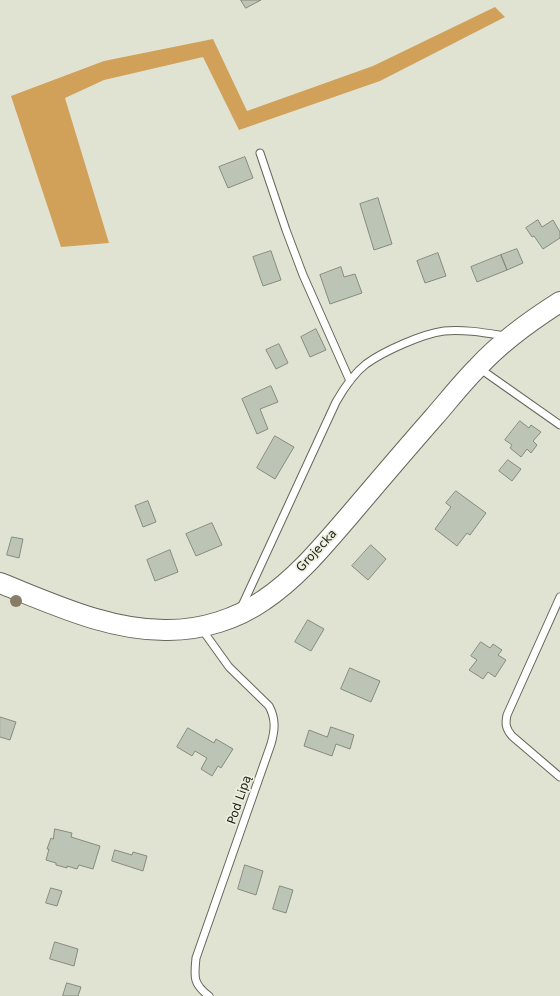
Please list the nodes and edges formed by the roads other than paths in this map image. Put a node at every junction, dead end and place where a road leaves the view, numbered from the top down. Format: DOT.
graph roads {
  1 [pos="260,153"];
  2 [pos="560,302"];
  3 [pos="509,337"];
  4 [pos="478,367"];
  5 [pos="350,381"];
  6 [pos="560,425"];
  7 [pos="0,583"];
  8 [pos="560,597"];
  9 [pos="238,614"];
  10 [pos="200,627"];
  11 [pos="560,777"];
  12 [pos="209,996"];
  1 -- 5 [label="lane"];
  2 -- 3 [label="street, Grojecka"];
  3 -- 4 [label="street, Grojecka"];
  3 -- 5 [label="lane"];
  4 -- 6 [label="lane"];
  4 -- 9 [label="street, Grojecka"];
  5 -- 9 [label="lane"];
  7 -- 10 [label="street, Grojecka"];
  8 -- 11 [label="lane"];
  9 -- 10 [label="street, Grojecka"];
  10 -- 12 [label="lane, Pod Lipą"];
}
